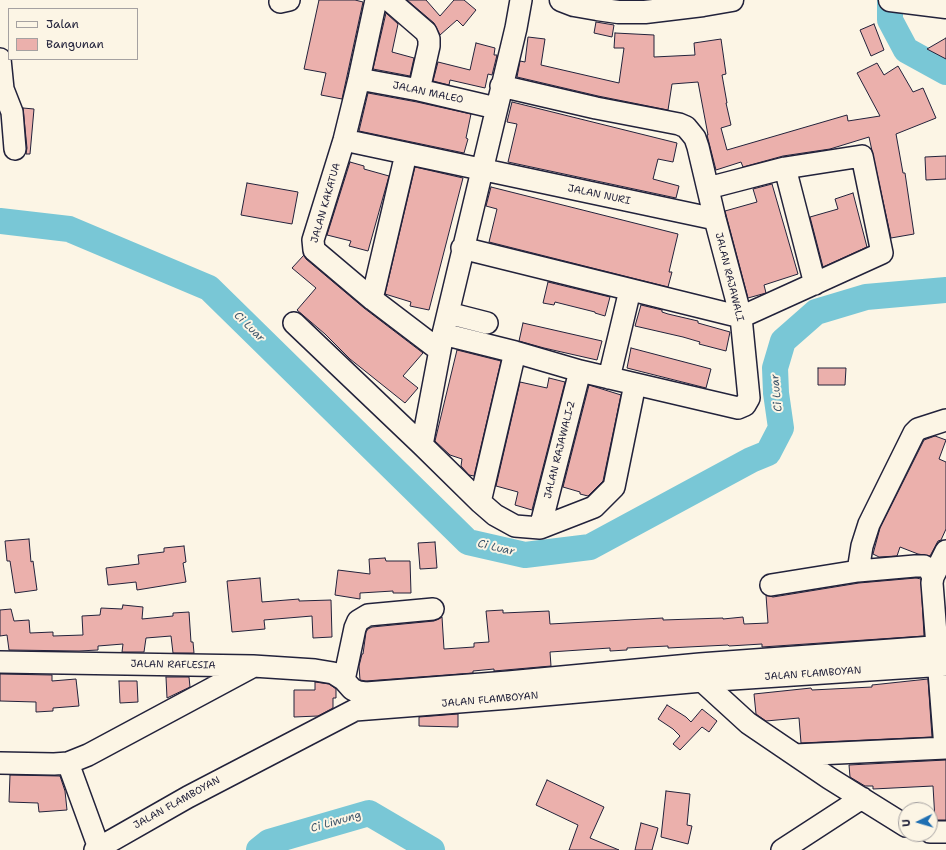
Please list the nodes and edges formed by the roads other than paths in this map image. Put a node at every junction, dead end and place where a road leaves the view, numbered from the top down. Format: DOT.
graph roads {
  1 [pos="376,0"];
  2 [pos="389,0"];
  3 [pos="521,0"];
  4 [pos="561,0"];
  5 [pos="732,0"];
  6 [pos="899,1"];
  7 [pos="946,7"];
  8 [pos="0,60"];
  9 [pos="359,79"];
  10 [pos="501,86"];
  11 [pos="419,90"];
  12 [pos="3,98"];
  13 [pos="496,108"];
  14 [pos="344,140"];
  15 [pos="15,149"];
  16 [pos="406,154"];
  17 [pos="785,168"];
  18 [pos="482,170"];
  19 [pos="708,188"];
  20 [pos="715,219"];
  21 [pos="462,248"];
  22 [pos="815,284"];
  23 [pos="630,290"];
  24 [pos="372,299"];
  25 [pos="448,313"];
  26 [pos="741,317"];
  27 [pos="294,323"];
  28 [pos="487,323"];
  29 [pos="441,342"];
  30 [pos="515,352"];
  31 [pos="580,371"];
  32 [pos="609,378"];
  33 [pos="635,384"];
  34 [pos="946,420"];
  35 [pos="422,445"];
  36 [pos="480,502"];
  37 [pos="540,528"];
  38 [pos="946,551"];
  39 [pos="858,571"];
  40 [pos="933,576"];
  41 [pos="771,585"];
  42 [pos="433,609"];
  43 [pos="934,656"];
  44 [pos="0,662"];
  45 [pos="253,666"];
  46 [pos="701,673"];
  47 [pos="348,685"];
  48 [pos="509,690"];
  49 [pos="355,710"];
  50 [pos="945,748"];
  51 [pos="795,755"];
  52 [pos="0,762"];
  53 [pos="68,763"];
  54 [pos="862,798"];
  55 [pos="898,821"];
  56 [pos="97,849"];
  57 [pos="782,850"];
  1 -- 9 [label="street, JALAN KAKATUA"];
  2 -- 11 [label="street"];
  3 -- 10 [label="street"];
  4 -- 5 [label="main road"];
  6 -- 7 [label="main road"];
  8 -- 12 [label="street"];
  9 -- 11 [label="street, JALAN MALEO"];
  9 -- 14 [label="street, JALAN KAKATUA"];
  10 -- 13 [label="street"];
  10 -- 19 [label="street, JALAN RAJAWALI"];
  11 -- 13 [label="street, JALAN MALEO"];
  12 -- 15 [label="street"];
  13 -- 18 [label="street"];
  14 -- 16 [label="street, JALAN NURI"];
  14 -- 24 [label="street, JALAN KAKATUA"];
  16 -- 18 [label="street, JALAN NURI"];
  16 -- 24 [label="street"];
  17 -- 19 [label="street"];
  17 -- 22 [label="street"];
  17 -- 22 [label="street"];
  18 -- 20 [label="street, JALAN NURI"];
  18 -- 21 [label="street"];
  19 -- 20 [label="street, JALAN RAJAWALI"];
  20 -- 26 [label="street, JALAN RAJAWALI"];
  21 -- 23 [label="street"];
  21 -- 25 [label="street"];
  22 -- 26 [label="street"];
  23 -- 26 [label="street"];
  23 -- 32 [label="street"];
  24 -- 29 [label="street, JALAN KAKATUA"];
  25 -- 28 [label="street"];
  25 -- 29 [label="street"];
  26 -- 33 [label="street, JALAN RAJAWALI"];
  27 -- 35 [label="street"];
  29 -- 30 [label="street, JALAN RAJAWALI"];
  29 -- 35 [label="street"];
  30 -- 31 [label="street, JALAN RAJAWALI"];
  30 -- 36 [label="street"];
  31 -- 32 [label="street, JALAN RAJAWALI"];
  31 -- 37 [label="street, JALAN RAJAWALI-2"];
  32 -- 33 [label="street, JALAN RAJAWALI"];
  33 -- 37 [label="street"];
  34 -- 39 [label="street"];
  35 -- 36 [label="street"];
  36 -- 37 [label="street"];
  38 -- 40 [label="street"];
  39 -- 40 [label="street"];
  39 -- 41 [label="street"];
  40 -- 43 [label="street"];
  42 -- 47 [label="street"];
  43 -- 46 [label="street"];
  43 -- 50 [label="street"];
  44 -- 45 [label="street, JALAN RAFLESIA"];
  45 -- 47 [label="street, JALAN RAFLESIA"];
  45 -- 53 [label="street"];
  46 -- 48 [label="street"];
  46 -- 51 [label="street"];
  47 -- 48 [label="street, JALAN RAFLESIA"];
  47 -- 49 [label="street"];
  48 -- 49 [label="street, JALAN FLAMBOYAN"];
  49 -- 56 [label="street, JALAN FLAMBOYAN"];
  50 -- 51 [label="street"];
  51 -- 54 [label="street"];
  52 -- 53 [label="street"];
  53 -- 56 [label="street"];
  54 -- 55 [label="street"];
  54 -- 57 [label="street"];
}
